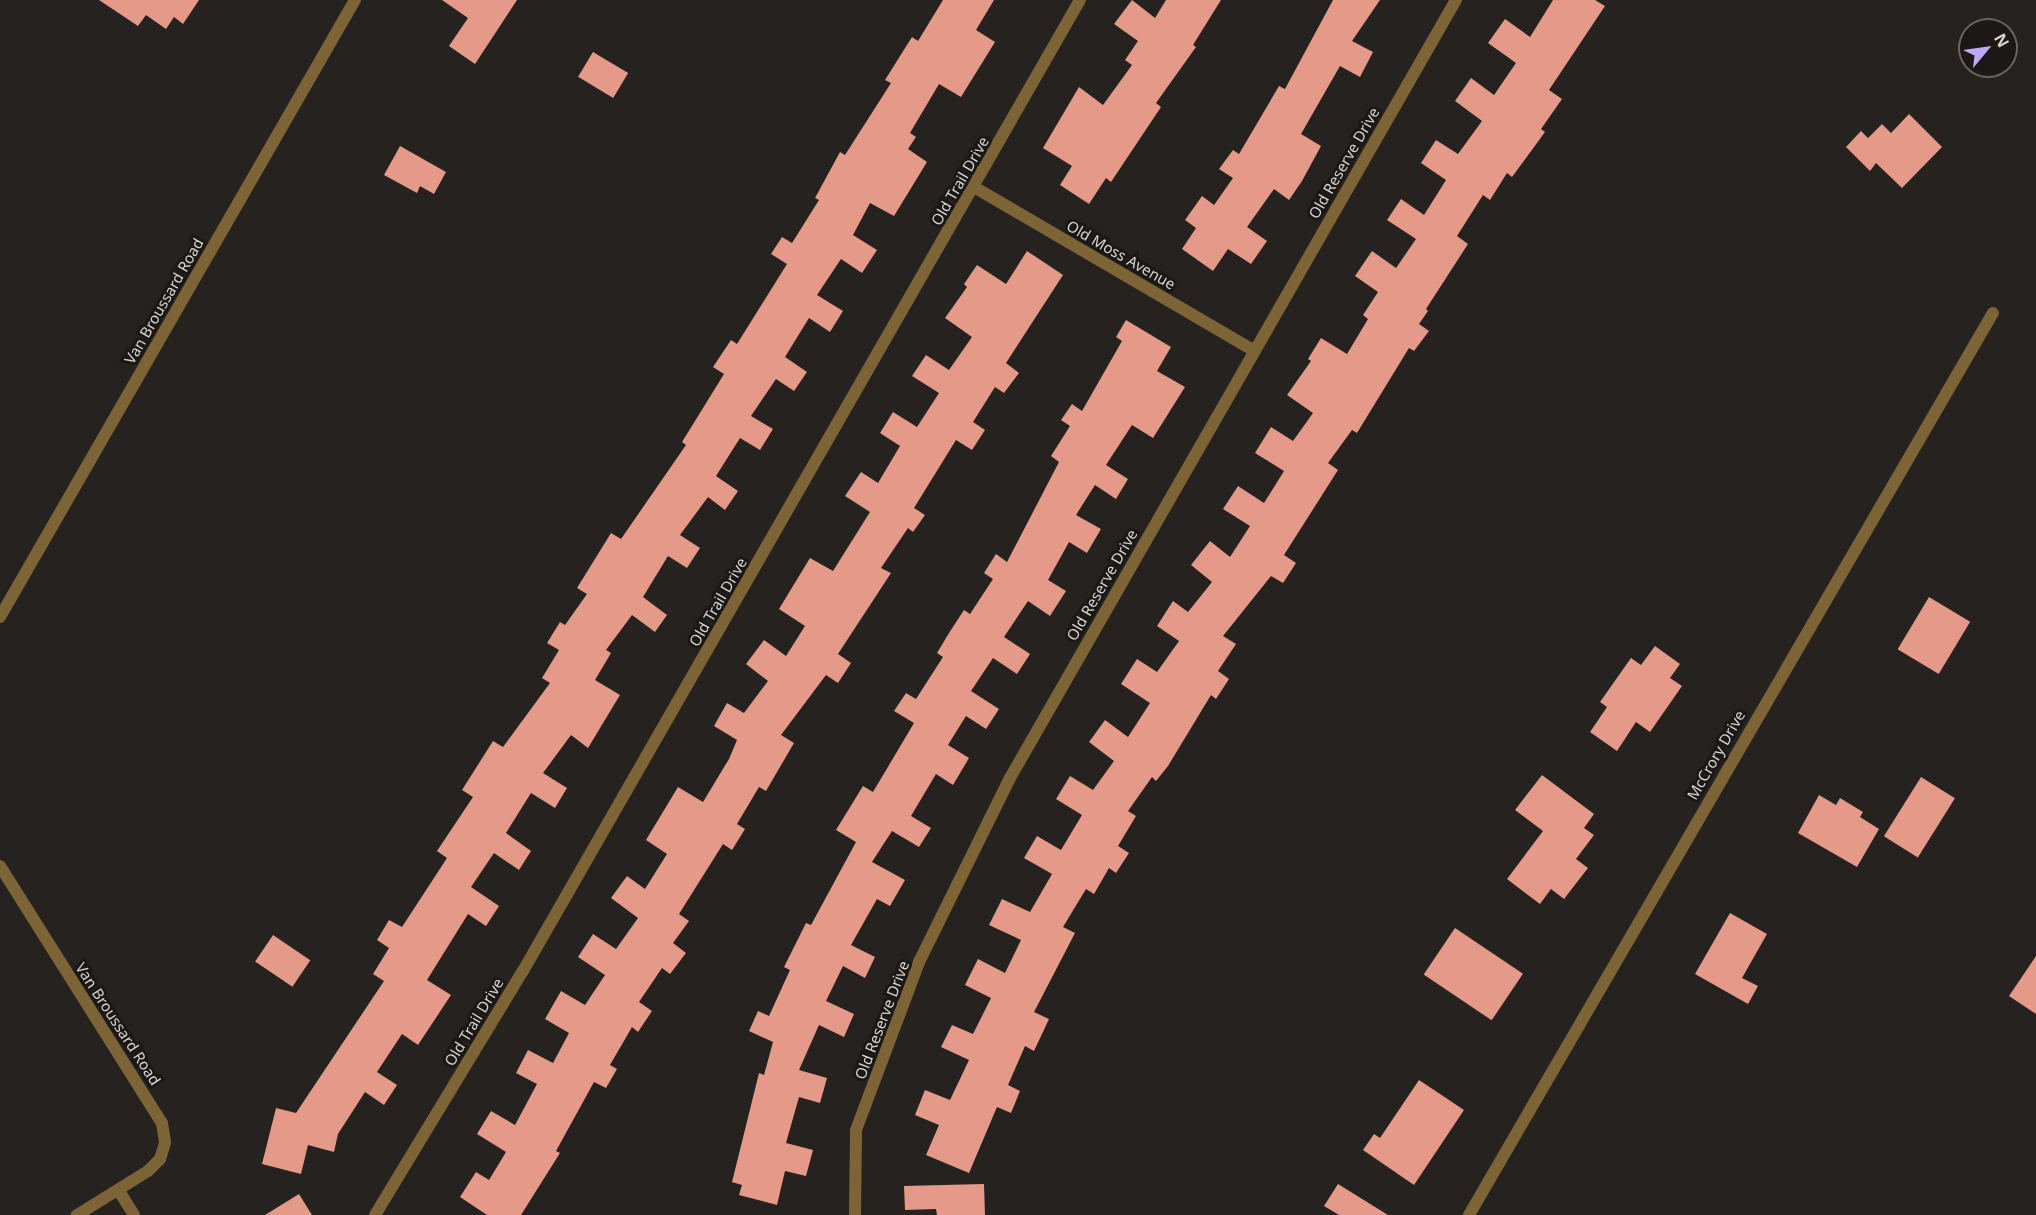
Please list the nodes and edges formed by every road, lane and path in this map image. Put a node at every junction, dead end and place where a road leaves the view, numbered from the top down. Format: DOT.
graph roads {
  1 [pos="355,0"];
  2 [pos="1080,0"];
  3 [pos="1456,0"];
  4 [pos="974,187"];
  5 [pos="1993,313"];
  6 [pos="1253,350"];
  7 [pos="0,617"];
  8 [pos="0,866"];
  9 [pos="119,1191"];
  10 [pos="77,1215"];
  11 [pos="134,1215"];
  12 [pos="375,1215"];
  13 [pos="855,1215"];
  14 [pos="1469,1215"];
  1 -- 7 [label="street, Van Broussard Road"];
  2 -- 4 [label="street, Old Trail Drive"];
  3 -- 6 [label="street, Old Reserve Drive"];
  4 -- 6 [label="street, Old Moss Avenue"];
  4 -- 12 [label="street, Old Trail Drive"];
  5 -- 14 [label="street, McCrory Drive"];
  6 -- 13 [label="street, Old Reserve Drive"];
  8 -- 9 [label="street, Van Broussard Road"];
  9 -- 10 [label="street, Van Broussard Road"];
  9 -- 11 [label="street"];
}
